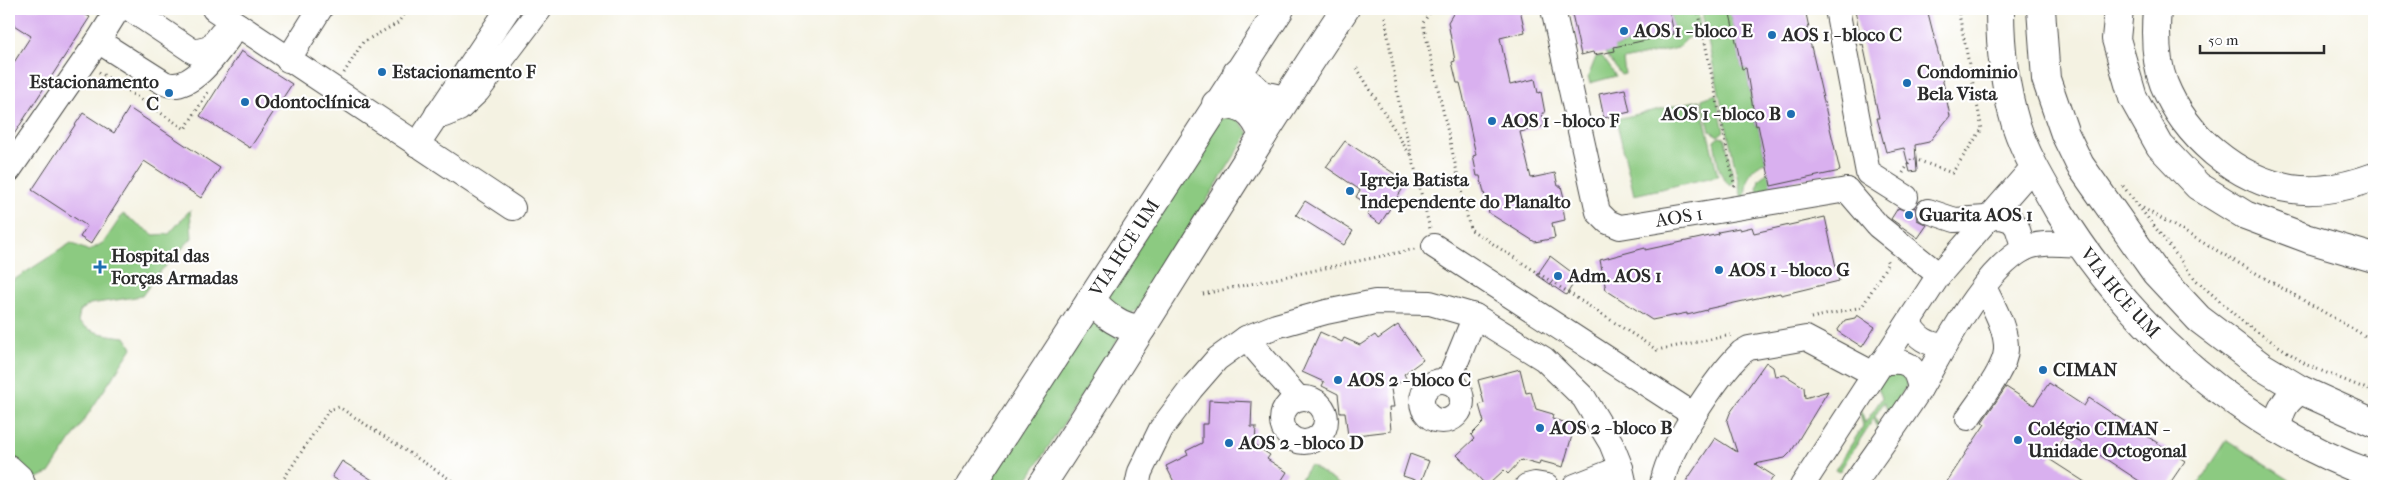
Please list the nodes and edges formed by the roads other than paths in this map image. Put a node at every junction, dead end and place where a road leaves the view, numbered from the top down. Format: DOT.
graph roads {
  1 [pos="118,9"];
  2 [pos="130,9"];
  3 [pos="320,9"];
  4 [pos="508,9"];
  5 [pos="529,9"];
  6 [pos="540,9"];
  7 [pos="1280,9"];
  8 [pos="1345,9"];
  9 [pos="1552,9"];
  10 [pos="1837,9"];
  11 [pos="2000,9"];
  12 [pos="2041,9"];
  13 [pos="2118,9"];
  14 [pos="2157,9"];
  15 [pos="227,18"];
  16 [pos="98,41"];
  17 [pos="288,60"];
  18 [pos="1237,73"];
  19 [pos="2046,79"];
  20 [pos="2007,88"];
  21 [pos="1284,100"];
  22 [pos="1216,104"];
  23 [pos="441,109"];
  24 [pos="1263,135"];
  25 [pos="417,145"];
  26 [pos="2034,166"];
  27 [pos="9,170"];
  28 [pos="1868,173"];
  29 [pos="2374,177"];
  30 [pos="1847,190"];
  31 [pos="1900,193"];
  32 [pos="513,208"];
  33 [pos="1928,211"];
  34 [pos="1990,218"];
  35 [pos="2080,245"];
  36 [pos="1434,246"];
  37 [pos="2024,249"];
  38 [pos="2374,258"];
  39 [pos="1939,275"];
  40 [pos="1984,287"];
  41 [pos="1091,299"];
  42 [pos="1475,316"];
  43 [pos="1909,323"];
  44 [pos="1142,328"];
  45 [pos="1246,338"];
  46 [pos="1944,346"];
  47 [pos="2261,366"];
  48 [pos="1877,369"];
  49 [pos="1448,382"];
  50 [pos="1920,389"];
  51 [pos="2300,390"];
  52 [pos="1298,398"];
  53 [pos="2240,405"];
  54 [pos="1694,415"];
  55 [pos="1968,418"];
  56 [pos="2374,423"];
  57 [pos="2277,429"];
  58 [pos="9,467"];
  59 [pos="2374,475"];
  60 [pos="1623,477"];
  61 [pos="24,486"];
  62 [pos="970,486"];
  63 [pos="1041,486"];
  64 [pos="1137,486"];
  65 [pos="1527,486"];
  66 [pos="1546,486"];
  67 [pos="1575,486"];
  68 [pos="1662,486"];
  69 [pos="1802,486"];
  70 [pos="1853,486"];
  1 -- 16 [label="street"];
  2 -- 15 [label="street"];
  3 -- 17 [label="street"];
  4 -- 23 [label="street"];
  5 -- 23 [label="street"];
  6 -- 23 [label="street"];
  7 -- 18 [label="main road, VIA HCE UM"];
  8 -- 21 [label="main road"];
  9 -- 30 [label="street, AOS 1"];
  10 -- 28 [label="street"];
  11 -- 20 [label="main road, VIA HCE UM"];
  12 -- 19 [label="main road"];
  13 -- 38 [label="main road"];
  14 -- 29 [label="main road"];
  15 -- 16 [label="street"];
  15 -- 17 [label="street"];
  16 -- 27 [label="street"];
  17 -- 25 [label="street"];
  18 -- 21 [label="main road"];
  18 -- 22 [label="main road, VIA HCE UM"];
  19 -- 20 [label="main road"];
  19 -- 47 [label="main road"];
  20 -- 26 [label="main road, VIA HCE UM"];
  21 -- 24 [label="main road"];
  22 -- 24 [label="main road"];
  22 -- 41 [label="main road, VIA HCE UM"];
  23 -- 25 [label="street"];
  24 -- 44 [label="main road"];
  25 -- 32 [label="street"];
  26 -- 34 [label="street"];
  26 -- 35 [label="main road, VIA HCE UM"];
  28 -- 30 [label="street"];
  28 -- 31 [label="street"];
  30 -- 39 [label="street"];
  33 -- 34 [label="street"];
  34 -- 37 [label="street"];
  34 -- 39 [label="street"];
  35 -- 37 [label="street"];
  35 -- 53 [label="main road, VIA HCE UM"];
  36 -- 54 [label="street"];
  37 -- 40 [label="street"];
  39 -- 43 [label="street"];
  40 -- 46 [label="street"];
  40 -- 55 [label="street"];
  41 -- 44 [label="main road"];
  41 -- 62 [label="main road, VIA HCE UM"];
  42 -- 45 [label="street"];
  42 -- 49 [label="street"];
  42 -- 60 [label="street"];
  43 -- 46 [label="street"];
  43 -- 48 [label="street"];
  44 -- 63 [label="main road"];
  45 -- 52 [label="street"];
  45 -- 64 [label="street"];
  46 -- 50 [label="street"];
  47 -- 51 [label="main road"];
  47 -- 53 [label="main road"];
  48 -- 50 [label="street"];
  48 -- 54 [label="street"];
  48 -- 69 [label="street"];
  50 -- 70 [label="street"];
  51 -- 56 [label="main road"];
  51 -- 57 [label="main road"];
  53 -- 57 [label="main road, VIA HCE UM"];
  54 -- 68 [label="street"];
  57 -- 59 [label="main road, VIA HCE UM"];
  58 -- 61 [label="street"];
  60 -- 67 [label="street"];
  65 -- 66 [label="street"];
}
